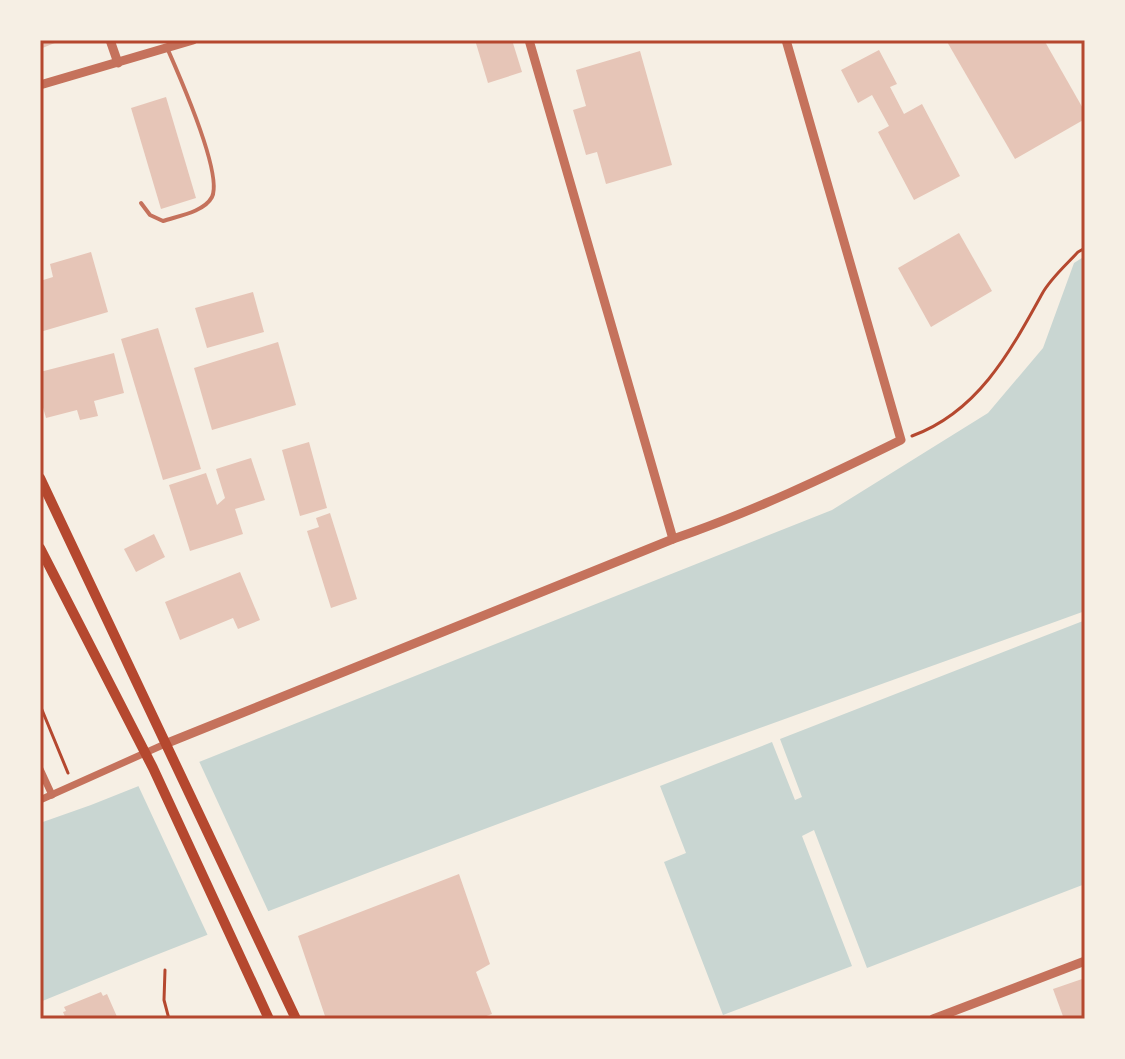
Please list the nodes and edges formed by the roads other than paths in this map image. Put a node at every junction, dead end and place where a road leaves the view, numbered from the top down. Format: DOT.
graph roads {
  1 [pos="110,40"];
  2 [pos="193,40"];
  3 [pos="529,40"];
  4 [pos="786,40"];
  5 [pos="167,48"];
  6 [pos="118,63"];
  7 [pos="40,85"];
  8 [pos="141,203"];
  9 [pos="40,478"];
  10 [pos="673,539"];
  11 [pos="40,548"];
  12 [pos="165,744"];
  13 [pos="145,753"];
  14 [pos="40,769"];
  15 [pos="52,795"];
  16 [pos="40,800"];
  17 [pos="1085,961"];
  18 [pos="269,1019"];
  19 [pos="296,1019"];
  20 [pos="933,1019"];
  1 -- 6 [label="street"];
  2 -- 5 [label="street"];
  3 -- 10 [label="street"];
  4 -- 10 [label="street"];
  5 -- 6 [label="street"];
  5 -- 8 [label="lane"];
  6 -- 7 [label="street"];
  9 -- 12 [label="main road"];
  10 -- 12 [label="street"];
  11 -- 13 [label="main road"];
  12 -- 13 [label="street"];
  12 -- 19 [label="main road"];
  13 -- 15 [label="street"];
  13 -- 18 [label="main road"];
  14 -- 15 [label="street"];
  15 -- 16 [label="street"];
  17 -- 20 [label="street"];
}
